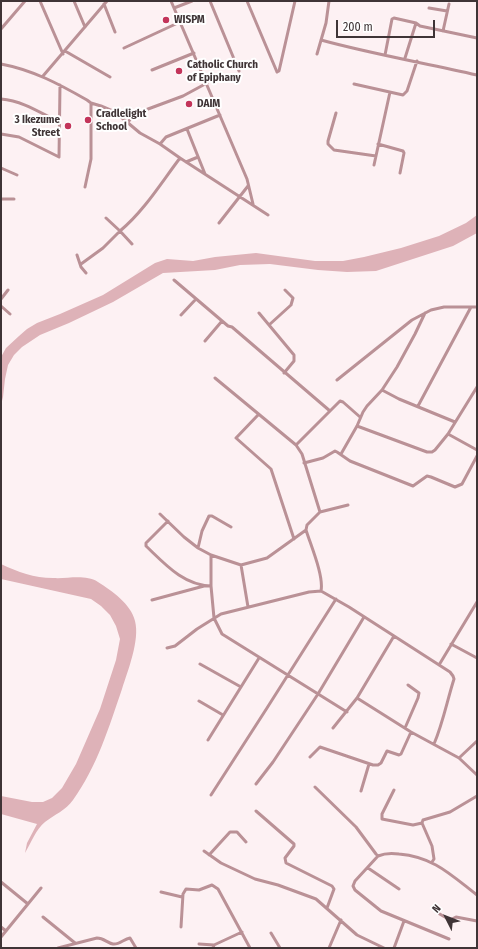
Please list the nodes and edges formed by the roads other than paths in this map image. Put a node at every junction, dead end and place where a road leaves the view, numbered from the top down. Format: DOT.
graph roads {
  1 [pos="25,1"];
  2 [pos="40,1"];
  3 [pos="74,1"];
  4 [pos="171,1"];
  5 [pos="192,1"];
  6 [pos="210,1"];
  7 [pos="246,1"];
  8 [pos="295,1"];
  9 [pos="329,1"];
  10 [pos="105,2"];
  11 [pos="449,4"];
  12 [pos="174,8"];
  13 [pos="429,8"];
  14 [pos="448,11"];
  15 [pos="1,20"];
  16 [pos="180,22"];
  17 [pos="416,23"];
  18 [pos="5,24"];
  19 [pos="85,27"];
  20 [pos="1,29"];
  21 [pos="442,31"];
  22 [pos="115,32"];
  23 [pos="477,38"];
  24 [pos="321,40"];
  25 [pos="124,48"];
  26 [pos="64,52"];
  27 [pos="194,53"];
  28 [pos="317,54"];
  29 [pos="385,55"];
  30 [pos="405,58"];
  31 [pos="417,61"];
  32 [pos="1,64"];
  33 [pos="152,70"];
  34 [pos="239,71"];
  35 [pos="477,75"];
  36 [pos="43,76"];
  37 [pos="110,77"];
  38 [pos="207,83"];
  39 [pos="354,84"];
  40 [pos="60,85"];
  41 [pos="390,92"];
  42 [pos="1,99"];
  43 [pos="91,104"];
  44 [pos="336,113"];
  45 [pos="220,115"];
  46 [pos="58,122"];
  47 [pos="128,122"];
  48 [pos="187,129"];
  49 [pos="1,134"];
  50 [pos="160,144"];
  51 [pos="378,144"];
  52 [pos="376,156"];
  53 [pos="198,157"];
  54 [pos="180,158"];
  55 [pos="186,162"];
  56 [pos="374,165"];
  57 [pos="1,168"];
  58 [pos="17,174"];
  59 [pos="205,174"];
  60 [pos="400,174"];
  61 [pos="248,186"];
  62 [pos="85,187"];
  63 [pos="241,196"];
  64 [pos="1,199"];
  65 [pos="14,199"];
  66 [pos="253,204"];
  67 [pos="268,214"];
  68 [pos="106,218"];
  69 [pos="219,223"];
  70 [pos="120,231"];
  71 [pos="132,244"];
  72 [pos="77,255"];
  73 [pos="80,264"];
  74 [pos="86,273"];
  75 [pos="174,280"];
  76 [pos="8,290"];
  77 [pos="285,290"];
  78 [pos="1,299"];
  79 [pos="196,299"];
  80 [pos="1,306"];
  81 [pos="471,307"];
  82 [pos="477,307"];
  83 [pos="259,313"];
  84 [pos="425,313"];
  85 [pos="10,314"];
  86 [pos="181,315"];
  87 [pos="222,321"];
  88 [pos="269,325"];
  89 [pos="205,341"];
  90 [pos="284,373"];
  91 [pos="215,378"];
  92 [pos="337,380"];
  93 [pos="477,387"];
  94 [pos="382,390"];
  95 [pos="418,406"];
  96 [pos="330,411"];
  97 [pos="258,415"];
  98 [pos="360,417"];
  99 [pos="455,422"];
  100 [pos="357,426"];
  101 [pos="448,434"];
  102 [pos="296,445"];
  103 [pos="477,450"];
  104 [pos="341,454"];
  105 [pos="477,456"];
  106 [pos="304,463"];
  107 [pos="348,505"];
  108 [pos="320,512"];
  109 [pos="160,514"];
  110 [pos="168,521"];
  111 [pos="231,527"];
  112 [pos="306,530"];
  113 [pos="294,539"];
  114 [pos="198,548"];
  115 [pos="211,556"];
  116 [pos="241,565"];
  117 [pos="204,586"];
  118 [pos="211,586"];
  119 [pos="322,591"];
  120 [pos="336,599"];
  121 [pos="152,600"];
  122 [pos="477,602"];
  123 [pos="248,607"];
  124 [pos="364,617"];
  125 [pos="214,618"];
  126 [pos="394,636"];
  127 [pos="452,644"];
  128 [pos="167,648"];
  129 [pos="259,658"];
  130 [pos="477,658"];
  131 [pos="200,664"];
  132 [pos="439,665"];
  133 [pos="288,675"];
  134 [pos="408,685"];
  135 [pos="241,687"];
  136 [pos="318,694"];
  137 [pos="357,698"];
  138 [pos="199,701"];
  139 [pos="347,712"];
  140 [pos="223,716"];
  141 [pos="334,728"];
  142 [pos="405,728"];
  143 [pos="411,732"];
  144 [pos="208,740"];
  145 [pos="477,741"];
  146 [pos="434,744"];
  147 [pos="310,758"];
  148 [pos="459,758"];
  149 [pos="369,764"];
  150 [pos="477,775"];
  151 [pos="256,784"];
  152 [pos="315,787"];
  153 [pos="394,790"];
  154 [pos="361,791"];
  155 [pos="211,795"];
  156 [pos="477,796"];
  157 [pos="256,811"];
  158 [pos="422,823"];
  159 [pos="246,842"];
  160 [pos="204,851"];
  161 [pos="209,855"];
  162 [pos="378,856"];
  163 [pos="432,862"];
  164 [pos="368,868"];
  165 [pos="1,882"];
  166 [pos="41,888"];
  167 [pos="399,889"];
  168 [pos="161,892"];
  169 [pos="477,895"];
  170 [pos="182,896"];
  171 [pos="28,904"];
  172 [pos="327,908"];
  173 [pos="438,913"];
  174 [pos="43,917"];
  175 [pos="341,920"];
  176 [pos="404,920"];
  177 [pos="477,921"];
  178 [pos="1,927"];
  179 [pos="181,928"];
  180 [pos="6,931"];
  181 [pos="242,932"];
  182 [pos="271,934"];
  183 [pos="1,937"];
  184 [pos="449,939"];
  185 [pos="75,943"];
  186 [pos="199,944"];
  187 [pos="214,946"];
  188 [pos="58,948"];
  189 [pos="136,948"];
  190 [pos="250,948"];
  191 [pos="280,948"];
  192 [pos="328,948"];
  193 [pos="384,948"];
  194 [pos="394,948"];
  1 -- 18 [label="street"];
  2 -- 26 [label="street"];
  3 -- 19 [label="street"];
  4 -- 12 [label="street"];
  5 -- 12 [label="street"];
  6 -- 34 [label="street"];
  7 -- 8 [label="street"];
  9 -- 24 [label="street"];
  10 -- 19 [label="street"];
  10 -- 22 [label="street"];
  11 -- 14 [label="street"];
  12 -- 16 [label="street"];
  13 -- 14 [label="street"];
  14 -- 21 [label="street"];
  15 -- 18 [label="street"];
  16 -- 25 [label="street"];
  16 -- 27 [label="street"];
  17 -- 21 [label="street"];
  17 -- 29 [label="street"];
  17 -- 30 [label="street"];
  18 -- 20 [label="street"];
  19 -- 26 [label="street"];
  21 -- 23 [label="street"];
  24 -- 28 [label="street"];
  24 -- 29 [label="street"];
  26 -- 36 [label="street"];
  26 -- 37 [label="street"];
  27 -- 33 [label="street"];
  27 -- 38 [label="street"];
  29 -- 30 [label="street"];
  30 -- 31 [label="street"];
  31 -- 35 [label="street"];
  31 -- 41 [label="street"];
  32 -- 36 [label="street"];
  36 -- 40 [label="street"];
  38 -- 45 [label="street"];
  38 -- 47 [label="street"];
  39 -- 41 [label="street"];
  40 -- 43 [label="street"];
  40 -- 46 [label="street"];
  41 -- 51 [label="street"];
  42 -- 46 [label="street"];
  43 -- 47 [label="street"];
  43 -- 62 [label="street"];
  44 -- 52 [label="street"];
  45 -- 48 [label="street"];
  45 -- 61 [label="street"];
  46 -- 49 [label="street"];
  47 -- 50 [label="street"];
  48 -- 50 [label="street"];
  48 -- 53 [label="street"];
  50 -- 54 [label="street"];
  51 -- 52 [label="street"];
  51 -- 60 [label="street"];
  52 -- 56 [label="street"];
  53 -- 55 [label="street"];
  53 -- 59 [label="street"];
  54 -- 55 [label="street"];
  54 -- 70 [label="street"];
  55 -- 59 [label="street"];
  57 -- 58 [label="street"];
  59 -- 63 [label="street"];
  61 -- 63 [label="street"];
  61 -- 66 [label="street"];
  63 -- 66 [label="street"];
  63 -- 69 [label="street"];
  64 -- 65 [label="street"];
  66 -- 67 [label="street"];
  68 -- 70 [label="street"];
  70 -- 71 [label="street"];
  70 -- 73 [label="street"];
  72 -- 73 [label="street"];
  73 -- 74 [label="street"];
  75 -- 79 [label="street"];
  76 -- 78 [label="street"];
  77 -- 88 [label="street"];
  79 -- 86 [label="street"];
  79 -- 87 [label="street"];
  80 -- 85 [label="street"];
  81 -- 82 [label="street"];
  81 -- 84 [label="street"];
  81 -- 95 [label="street"];
  83 -- 88 [label="street"];
  84 -- 92 [label="street"];
  84 -- 94 [label="street"];
  87 -- 89 [label="street"];
  87 -- 90 [label="street"];
  88 -- 90 [label="street"];
  90 -- 96 [label="street"];
  91 -- 97 [label="street"];
  93 -- 99 [label="street"];
  94 -- 95 [label="street"];
  94 -- 98 [label="street"];
  95 -- 99 [label="street"];
  96 -- 98 [label="street"];
  96 -- 102 [label="street"];
  97 -- 102 [label="street"];
  97 -- 113 [label="street"];
  98 -- 100 [label="street"];
  99 -- 101 [label="street"];
  100 -- 101 [label="street"];
  100 -- 104 [label="street"];
  101 -- 103 [label="street"];
  102 -- 106 [label="street"];
  104 -- 105 [label="street"];
  104 -- 106 [label="street"];
  106 -- 108 [label="street"];
  107 -- 108 [label="street"];
  108 -- 112 [label="street"];
  109 -- 110 [label="street"];
  110 -- 114 [label="street"];
  110 -- 117 [label="street"];
  111 -- 114 [label="street"];
  112 -- 113 [label="street"];
  112 -- 119 [label="street"];
  113 -- 116 [label="street"];
  114 -- 115 [label="street"];
  115 -- 116 [label="street"];
  115 -- 118 [label="street"];
  116 -- 123 [label="street"];
  117 -- 118 [label="street"];
  117 -- 121 [label="street"];
  118 -- 125 [label="street"];
  119 -- 120 [label="street"];
  119 -- 123 [label="street"];
  120 -- 124 [label="street"];
  120 -- 133 [label="street"];
  122 -- 127 [label="street"];
  123 -- 125 [label="street"];
  124 -- 126 [label="street"];
  124 -- 136 [label="street"];
  125 -- 128 [label="street"];
  125 -- 129 [label="street"];
  126 -- 132 [label="street"];
  126 -- 137 [label="street"];
  127 -- 130 [label="street"];
  127 -- 132 [label="street"];
  129 -- 133 [label="street"];
  129 -- 135 [label="street"];
  131 -- 135 [label="street"];
  132 -- 146 [label="street"];
  133 -- 136 [label="street"];
  133 -- 155 [label="street"];
  134 -- 142 [label="street"];
  135 -- 140 [label="street"];
  136 -- 139 [label="street"];
  136 -- 151 [label="street"];
  137 -- 139 [label="street"];
  137 -- 142 [label="street"];
  138 -- 140 [label="street"];
  139 -- 141 [label="street"];
  140 -- 144 [label="street"];
  142 -- 143 [label="street"];
  143 -- 146 [label="street"];
  143 -- 149 [label="street"];
  145 -- 148 [label="street"];
  146 -- 148 [label="street"];
  147 -- 149 [label="street"];
  148 -- 150 [label="street"];
  149 -- 154 [label="street"];
  152 -- 162 [label="street"];
  153 -- 158 [label="street"];
  156 -- 158 [label="street"];
  157 -- 172 [label="street"];
  158 -- 163 [label="street"];
  159 -- 161 [label="street"];
  160 -- 161 [label="street"];
  161 -- 172 [label="street"];
  162 -- 163 [label="street"];
  162 -- 164 [label="street"];
  163 -- 169 [label="street"];
  164 -- 167 [label="street"];
  164 -- 176 [label="street"];
  165 -- 171 [label="street"];
  166 -- 171 [label="street"];
  168 -- 170 [label="street"];
  170 -- 179 [label="street"];
  170 -- 181 [label="street"];
  171 -- 180 [label="street"];
  172 -- 175 [label="street"];
  173 -- 177 [label="street"];
  174 -- 185 [label="street"];
  175 -- 192 [label="street"];
  175 -- 193 [label="street"];
  176 -- 184 [label="street"];
  176 -- 194 [label="street"];
  178 -- 180 [label="street"];
  180 -- 183 [label="street"];
  181 -- 187 [label="street"];
  181 -- 190 [label="street"];
  182 -- 191 [label="street"];
  185 -- 188 [label="street"];
  185 -- 189 [label="street"];
  186 -- 187 [label="street"];
}
